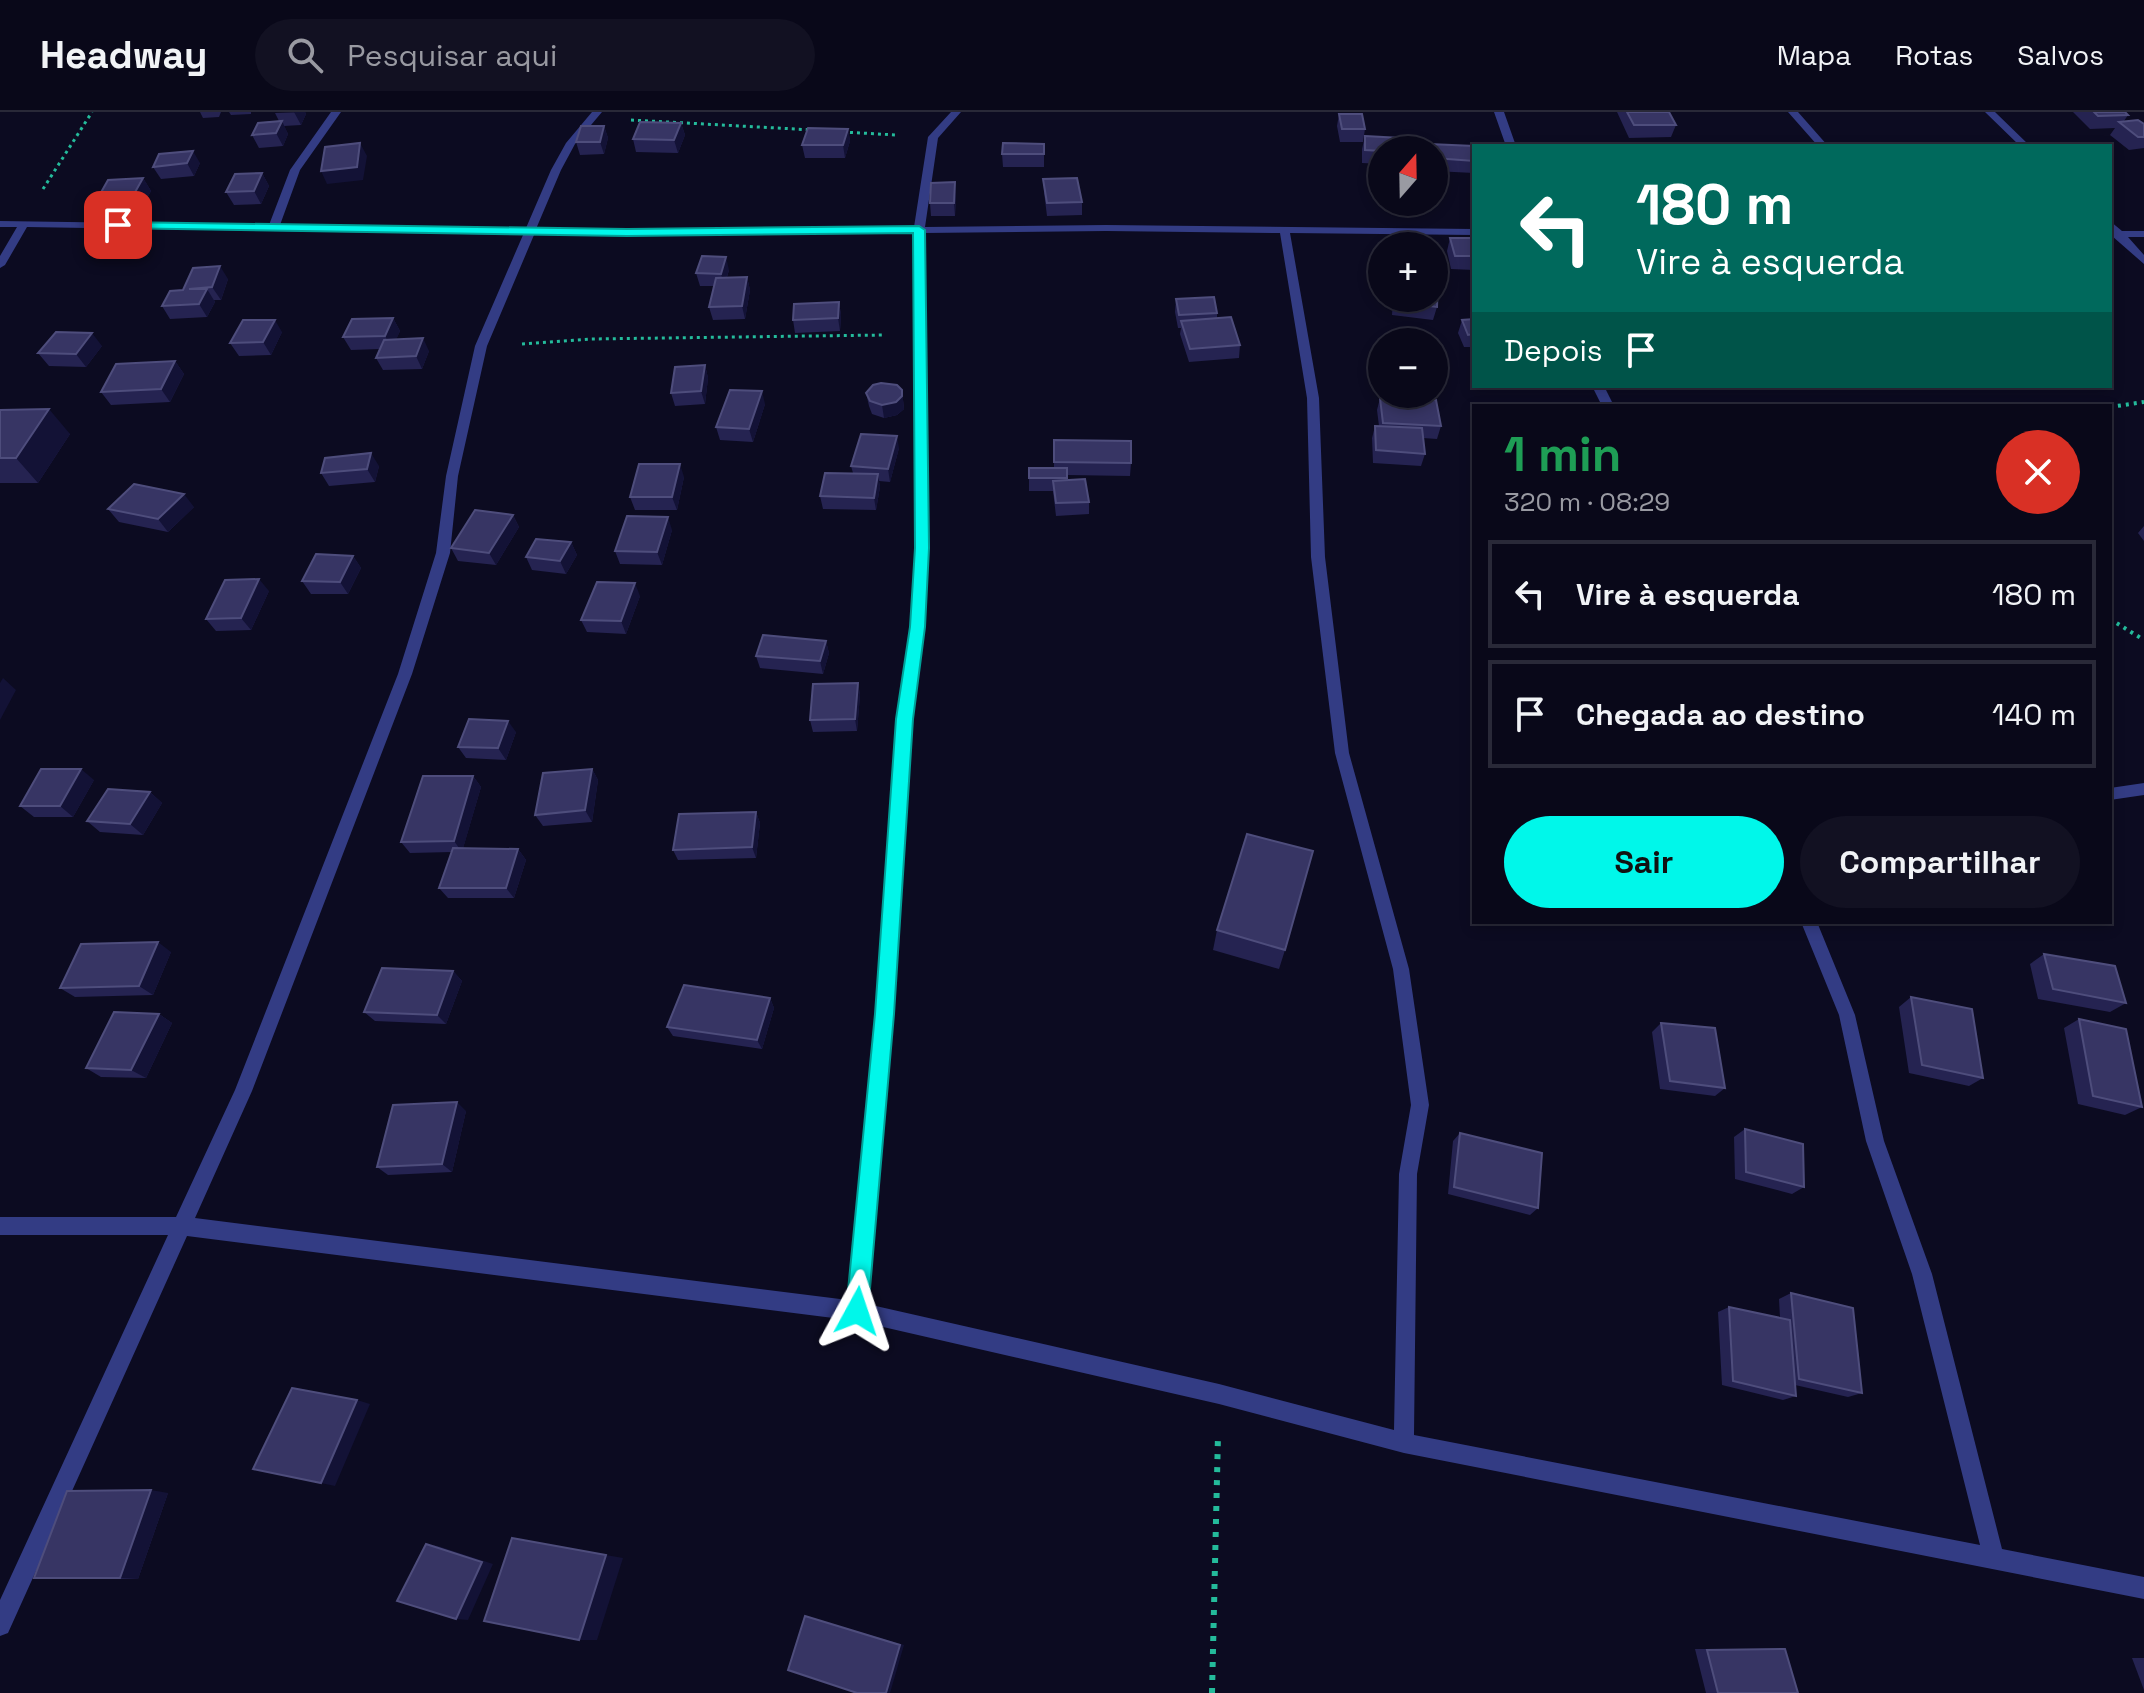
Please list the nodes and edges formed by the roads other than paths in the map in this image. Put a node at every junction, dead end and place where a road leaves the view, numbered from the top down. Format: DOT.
graph roads {
  1 [pos="336,112"];
  2 [pos="956,112"];
  3 [pos="1499,112"];
  4 [pos="1793,112"];
  5 [pos="1990,112"];
  6 [pos="596,115"];
  7 [pos="1510,144"];
  8 [pos="1821,144"];
  9 [pos="2023,144"];
  10 [pos="25,223"];
  11 [pos="0,224"];
  12 [pos="273,229"];
  13 [pos="1284,229"];
  14 [pos="919,230"];
  15 [pos="529,231"];
  16 [pos="1472,232"];
  17 [pos="2115,234"];
  18 [pos="2144,234"];
  19 [pos="2144,261"];
  20 [pos="0,265"];
  21 [pos="2144,789"];
  22 [pos="2112,794"];
  23 [pos="1810,924"];
  24 [pos="0,1226"];
  25 [pos="182,1226"];
  26 [pos="857,1311"];
  27 [pos="1404,1443"];
  28 [pos="1994,1559"];
  29 [pos="2144,1588"];
  30 [pos="0,1625"];
  1 -- 12 [label="street"];
  2 -- 14 [label="street"];
  3 -- 7 [label="street"];
  4 -- 8 [label="street"];
  5 -- 9 [label="street"];
  6 -- 15 [label="street"];
  10 -- 11 [label="street"];
  10 -- 12 [label="street"];
  10 -- 20 [label="street"];
  12 -- 15 [label="street"];
  13 -- 14 [label="street"];
  13 -- 16 [label="street"];
  13 -- 27 [label="street"];
  14 -- 15 [label="street"];
  14 -- 26 [label="street"];
  15 -- 25 [label="street"];
  17 -- 18 [label="street"];
  17 -- 19 [label="street"];
  21 -- 22 [label="street"];
  23 -- 28 [label="street"];
  24 -- 25 [label="street"];
  25 -- 26 [label="street"];
  25 -- 30 [label="street"];
  26 -- 27 [label="street"];
  27 -- 28 [label="street"];
  28 -- 29 [label="street"];
}
